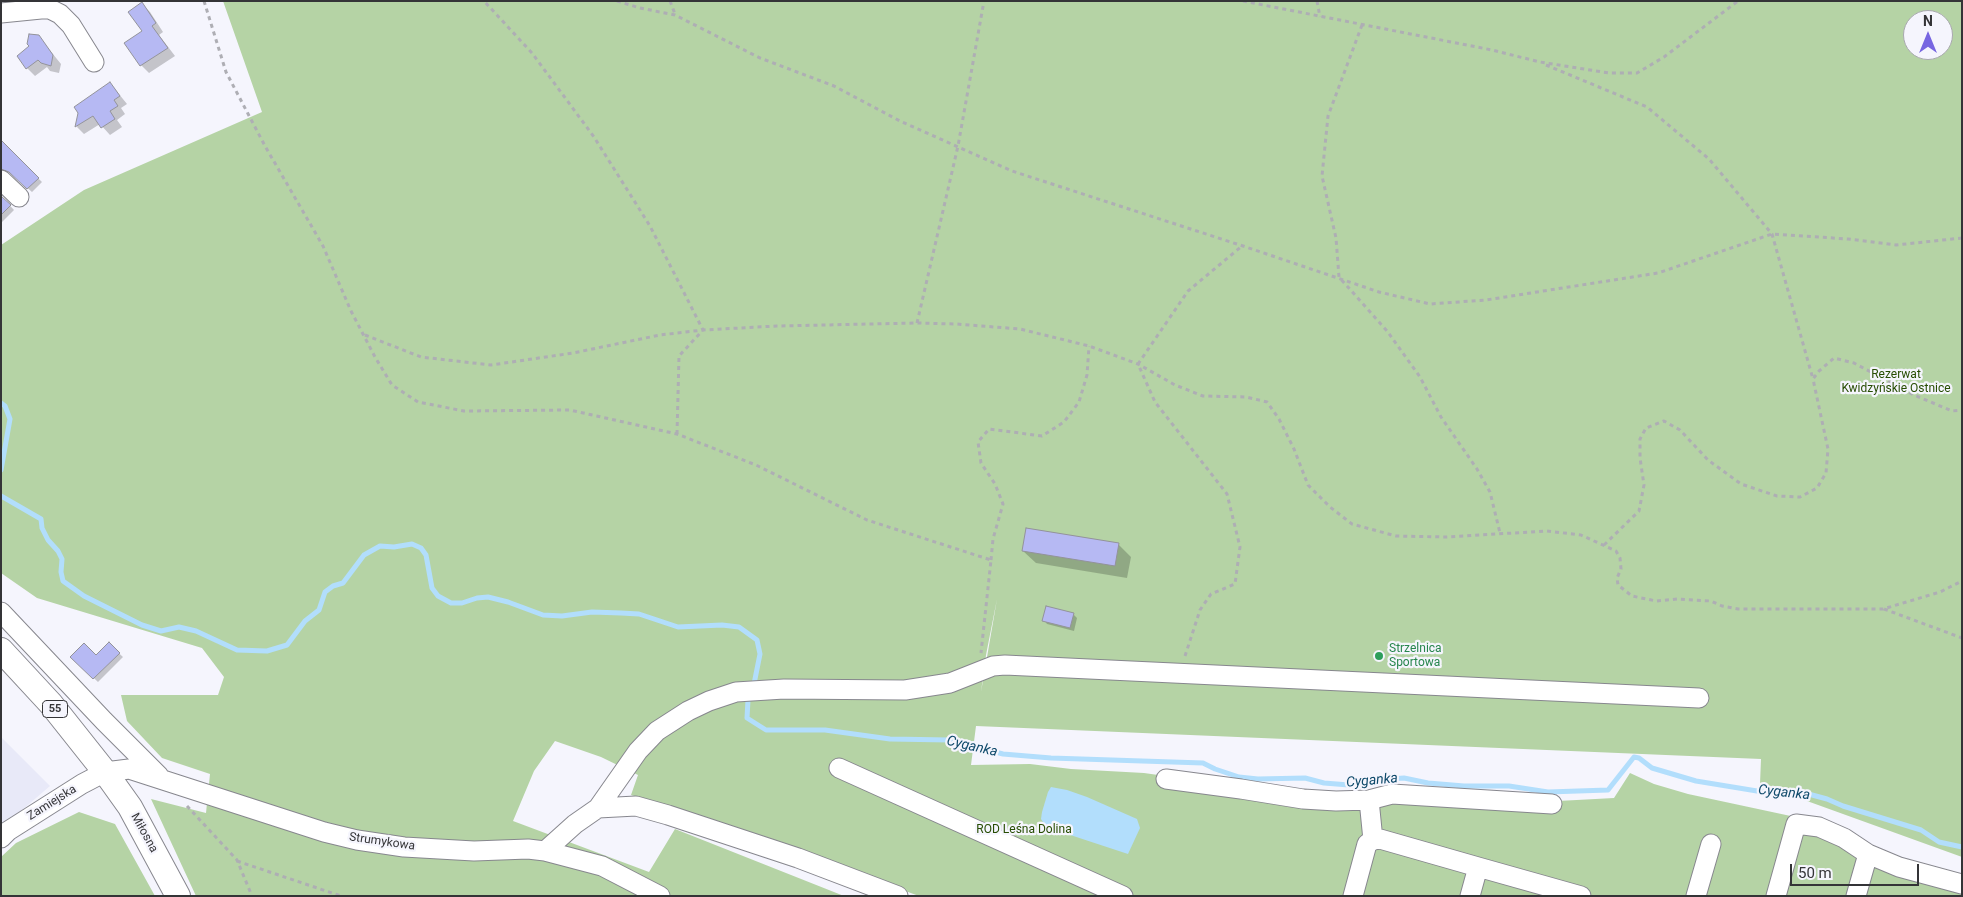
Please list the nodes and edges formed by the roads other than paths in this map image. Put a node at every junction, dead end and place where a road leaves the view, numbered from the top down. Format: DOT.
graph roads {
  1 [pos="1,12"];
  2 [pos="94,62"];
  3 [pos="1,180"];
  4 [pos="19,197"];
  5 [pos="1,612"];
  6 [pos="1,650"];
  7 [pos="1699,698"];
  8 [pos="839,768"];
  9 [pos="105,772"];
  10 [pos="162,778"];
  11 [pos="1166,779"];
  12 [pos="1369,800"];
  13 [pos="1552,804"];
  14 [pos="598,808"];
  15 [pos="1,838"];
  16 [pos="1373,840"];
  17 [pos="1711,844"];
  18 [pos="545,851"];
  19 [pos="1868,854"];
  20 [pos="1478,867"];
  21 [pos="1962,884"];
  22 [pos="178,896"];
  23 [pos="660,896"];
  24 [pos="898,896"];
  25 [pos="1123,896"];
  26 [pos="1353,896"];
  27 [pos="1470,896"];
  28 [pos="1582,896"];
  29 [pos="1696,896"];
  30 [pos="1776,896"];
  31 [pos="1856,896"];
  1 -- 2 [label="street"];
  3 -- 4 [label="street"];
  5 -- 10 [label="street"];
  6 -- 9 [label="main road, 55"];
  7 -- 14 [label="street"];
  8 -- 25 [label="street"];
  9 -- 10 [label="street, Strumykowa"];
  9 -- 15 [label="street, Zamiejska"];
  9 -- 22 [label="main road, Miłosna / 55"];
  10 -- 18 [label="street, Strumykowa"];
  11 -- 12 [label="street"];
  12 -- 13 [label="street"];
  12 -- 16 [label="street"];
  14 -- 18 [label="street"];
  14 -- 24 [label="street"];
  16 -- 20 [label="street"];
  16 -- 26 [label="street"];
  17 -- 29 [label="street"];
  18 -- 23 [label="street, Strumykowa"];
  19 -- 21 [label="street"];
  19 -- 30 [label="street"];
  19 -- 31 [label="street"];
  20 -- 27 [label="street"];
  20 -- 28 [label="street"];
}
